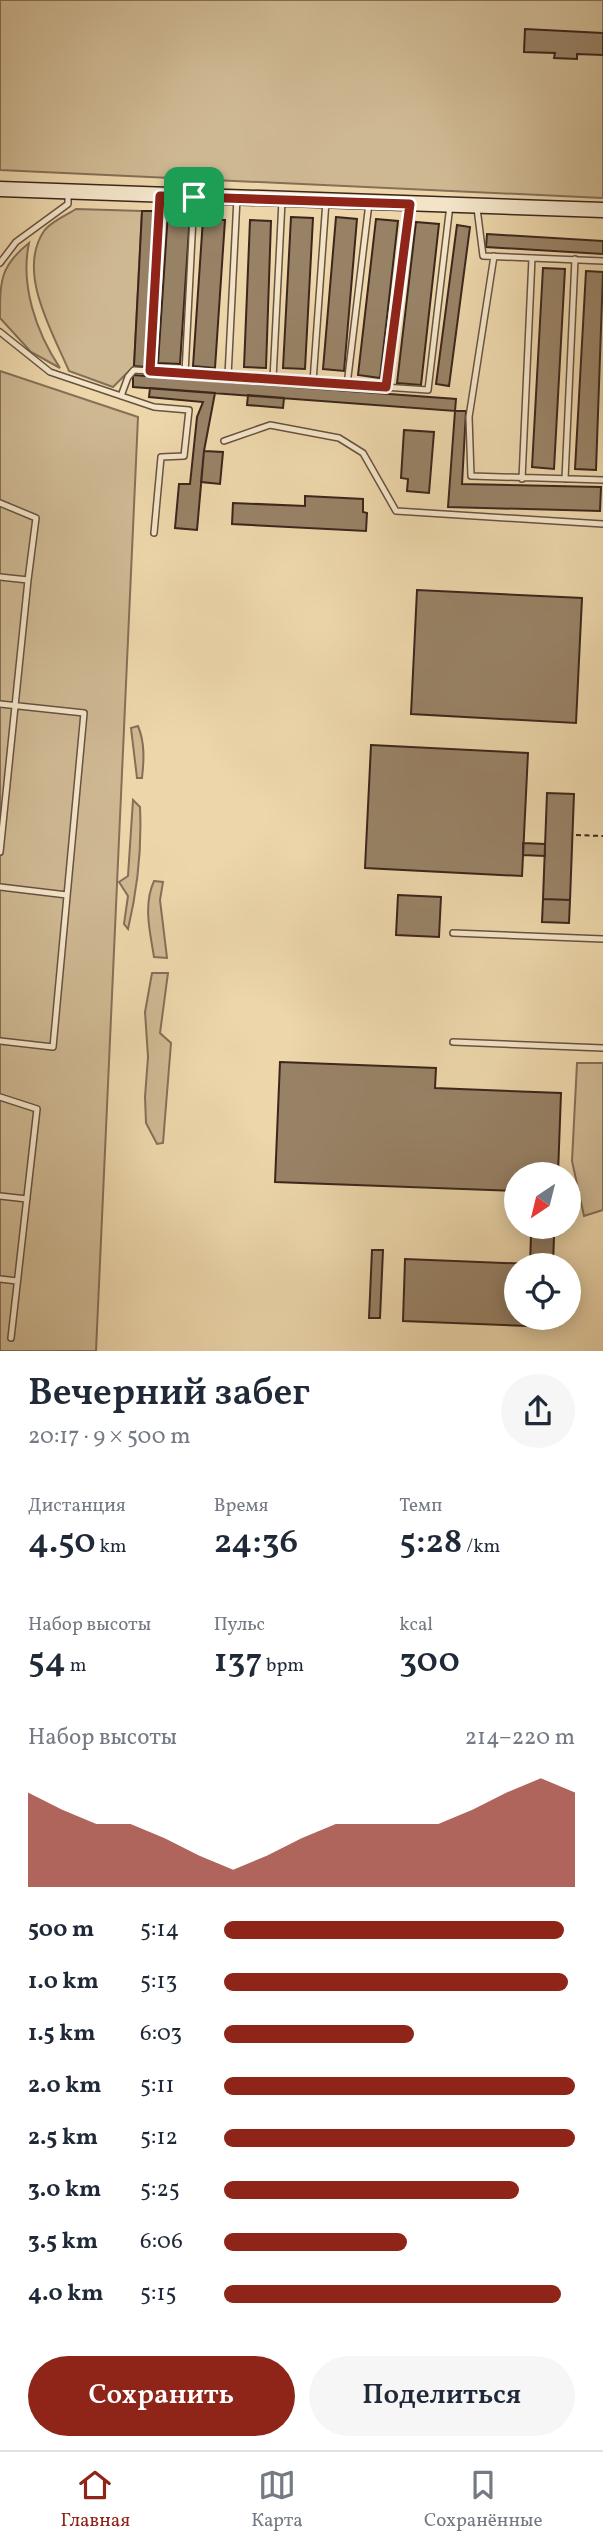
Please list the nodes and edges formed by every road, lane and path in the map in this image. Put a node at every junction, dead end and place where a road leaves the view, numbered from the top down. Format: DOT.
graph roads {
  1 [pos="0,189"];
  2 [pos="68,192"];
  3 [pos="160,196"];
  4 [pos="194,197"];
  5 [pos="237,198"];
  6 [pos="282,200"];
  7 [pos="326,201"];
  8 [pos="369,203"];
  9 [pos="410,204"];
  10 [pos="450,205"];
  11 [pos="477,206"];
  12 [pos="603,210"];
  13 [pos="494,256"];
  14 [pos="532,258"];
  15 [pos="576,260"];
  16 [pos="603,261"];
  17 [pos="0,263"];
  18 [pos="0,332"];
  19 [pos="150,371"];
  20 [pos="185,373"];
  21 [pos="228,376"];
  22 [pos="273,379"];
  23 [pos="313,382"];
  24 [pos="347,384"];
  25 [pos="386,387"];
  26 [pos="121,396"];
  27 [pos="224,442"];
  28 [pos="522,479"];
  29 [pos="565,479"];
  30 [pos="603,480"];
  31 [pos="0,503"];
  32 [pos="603,524"];
  33 [pos="154,533"];
  34 [pos="0,577"];
  35 [pos="28,580"];
  36 [pos="0,704"];
  37 [pos="15,706"];
  38 [pos="576,835"];
  39 [pos="603,836"];
  40 [pos="0,852"];
  41 [pos="0,887"];
  42 [pos="67,895"];
  43 [pos="453,933"];
  44 [pos="603,939"];
  45 [pos="0,1041"];
  46 [pos="453,1042"];
  47 [pos="603,1048"];
  48 [pos="0,1097"];
  49 [pos="0,1196"];
  50 [pos="27,1199"];
  51 [pos="0,1279"];
  52 [pos="17,1281"];
  53 [pos="11,1338"];
  1 -- 2 [label="main road"];
  2 -- 3 [label="main road"];
  2 -- 17 [label="lane"];
  3 -- 4 [label="main road"];
  3 -- 19 [label="lane"];
  4 -- 5 [label="main road"];
  4 -- 20 [label="lane"];
  5 -- 6 [label="main road"];
  5 -- 21 [label="lane"];
  6 -- 7 [label="main road"];
  6 -- 22 [label="lane"];
  7 -- 8 [label="main road"];
  7 -- 23 [label="lane"];
  8 -- 9 [label="main road"];
  8 -- 24 [label="lane"];
  9 -- 10 [label="main road"];
  9 -- 25 [label="lane"];
  10 -- 11 [label="main road"];
  10 -- 25 [label="lane"];
  11 -- 12 [label="main road"];
  11 -- 13 [label="lane"];
  13 -- 14 [label="lane"];
  13 -- 28 [label="lane"];
  14 -- 15 [label="lane"];
  14 -- 28 [label="lane"];
  15 -- 16 [label="lane"];
  15 -- 29 [label="lane"];
  18 -- 26 [label="lane"];
  19 -- 20 [label="lane"];
  19 -- 26 [label="lane"];
  20 -- 21 [label="lane"];
  21 -- 22 [label="lane"];
  22 -- 23 [label="lane"];
  23 -- 24 [label="lane"];
  24 -- 25 [label="lane"];
  26 -- 33 [label="lane"];
  27 -- 32 [label="lane"];
  28 -- 29 [label="lane"];
  29 -- 30 [label="lane"];
  31 -- 35 [label="lane"];
  34 -- 35 [label="lane"];
  35 -- 37 [label="lane"];
  36 -- 37 [label="lane"];
  37 -- 40 [label="lane"];
  37 -- 42 [label="lane"];
  38 -- 39 [label="path"];
  41 -- 42 [label="lane"];
  42 -- 45 [label="lane"];
  43 -- 44 [label="lane"];
  46 -- 47 [label="lane"];
  48 -- 50 [label="lane"];
  49 -- 50 [label="lane"];
  50 -- 52 [label="lane"];
  51 -- 52 [label="lane"];
  52 -- 53 [label="lane"];
}
